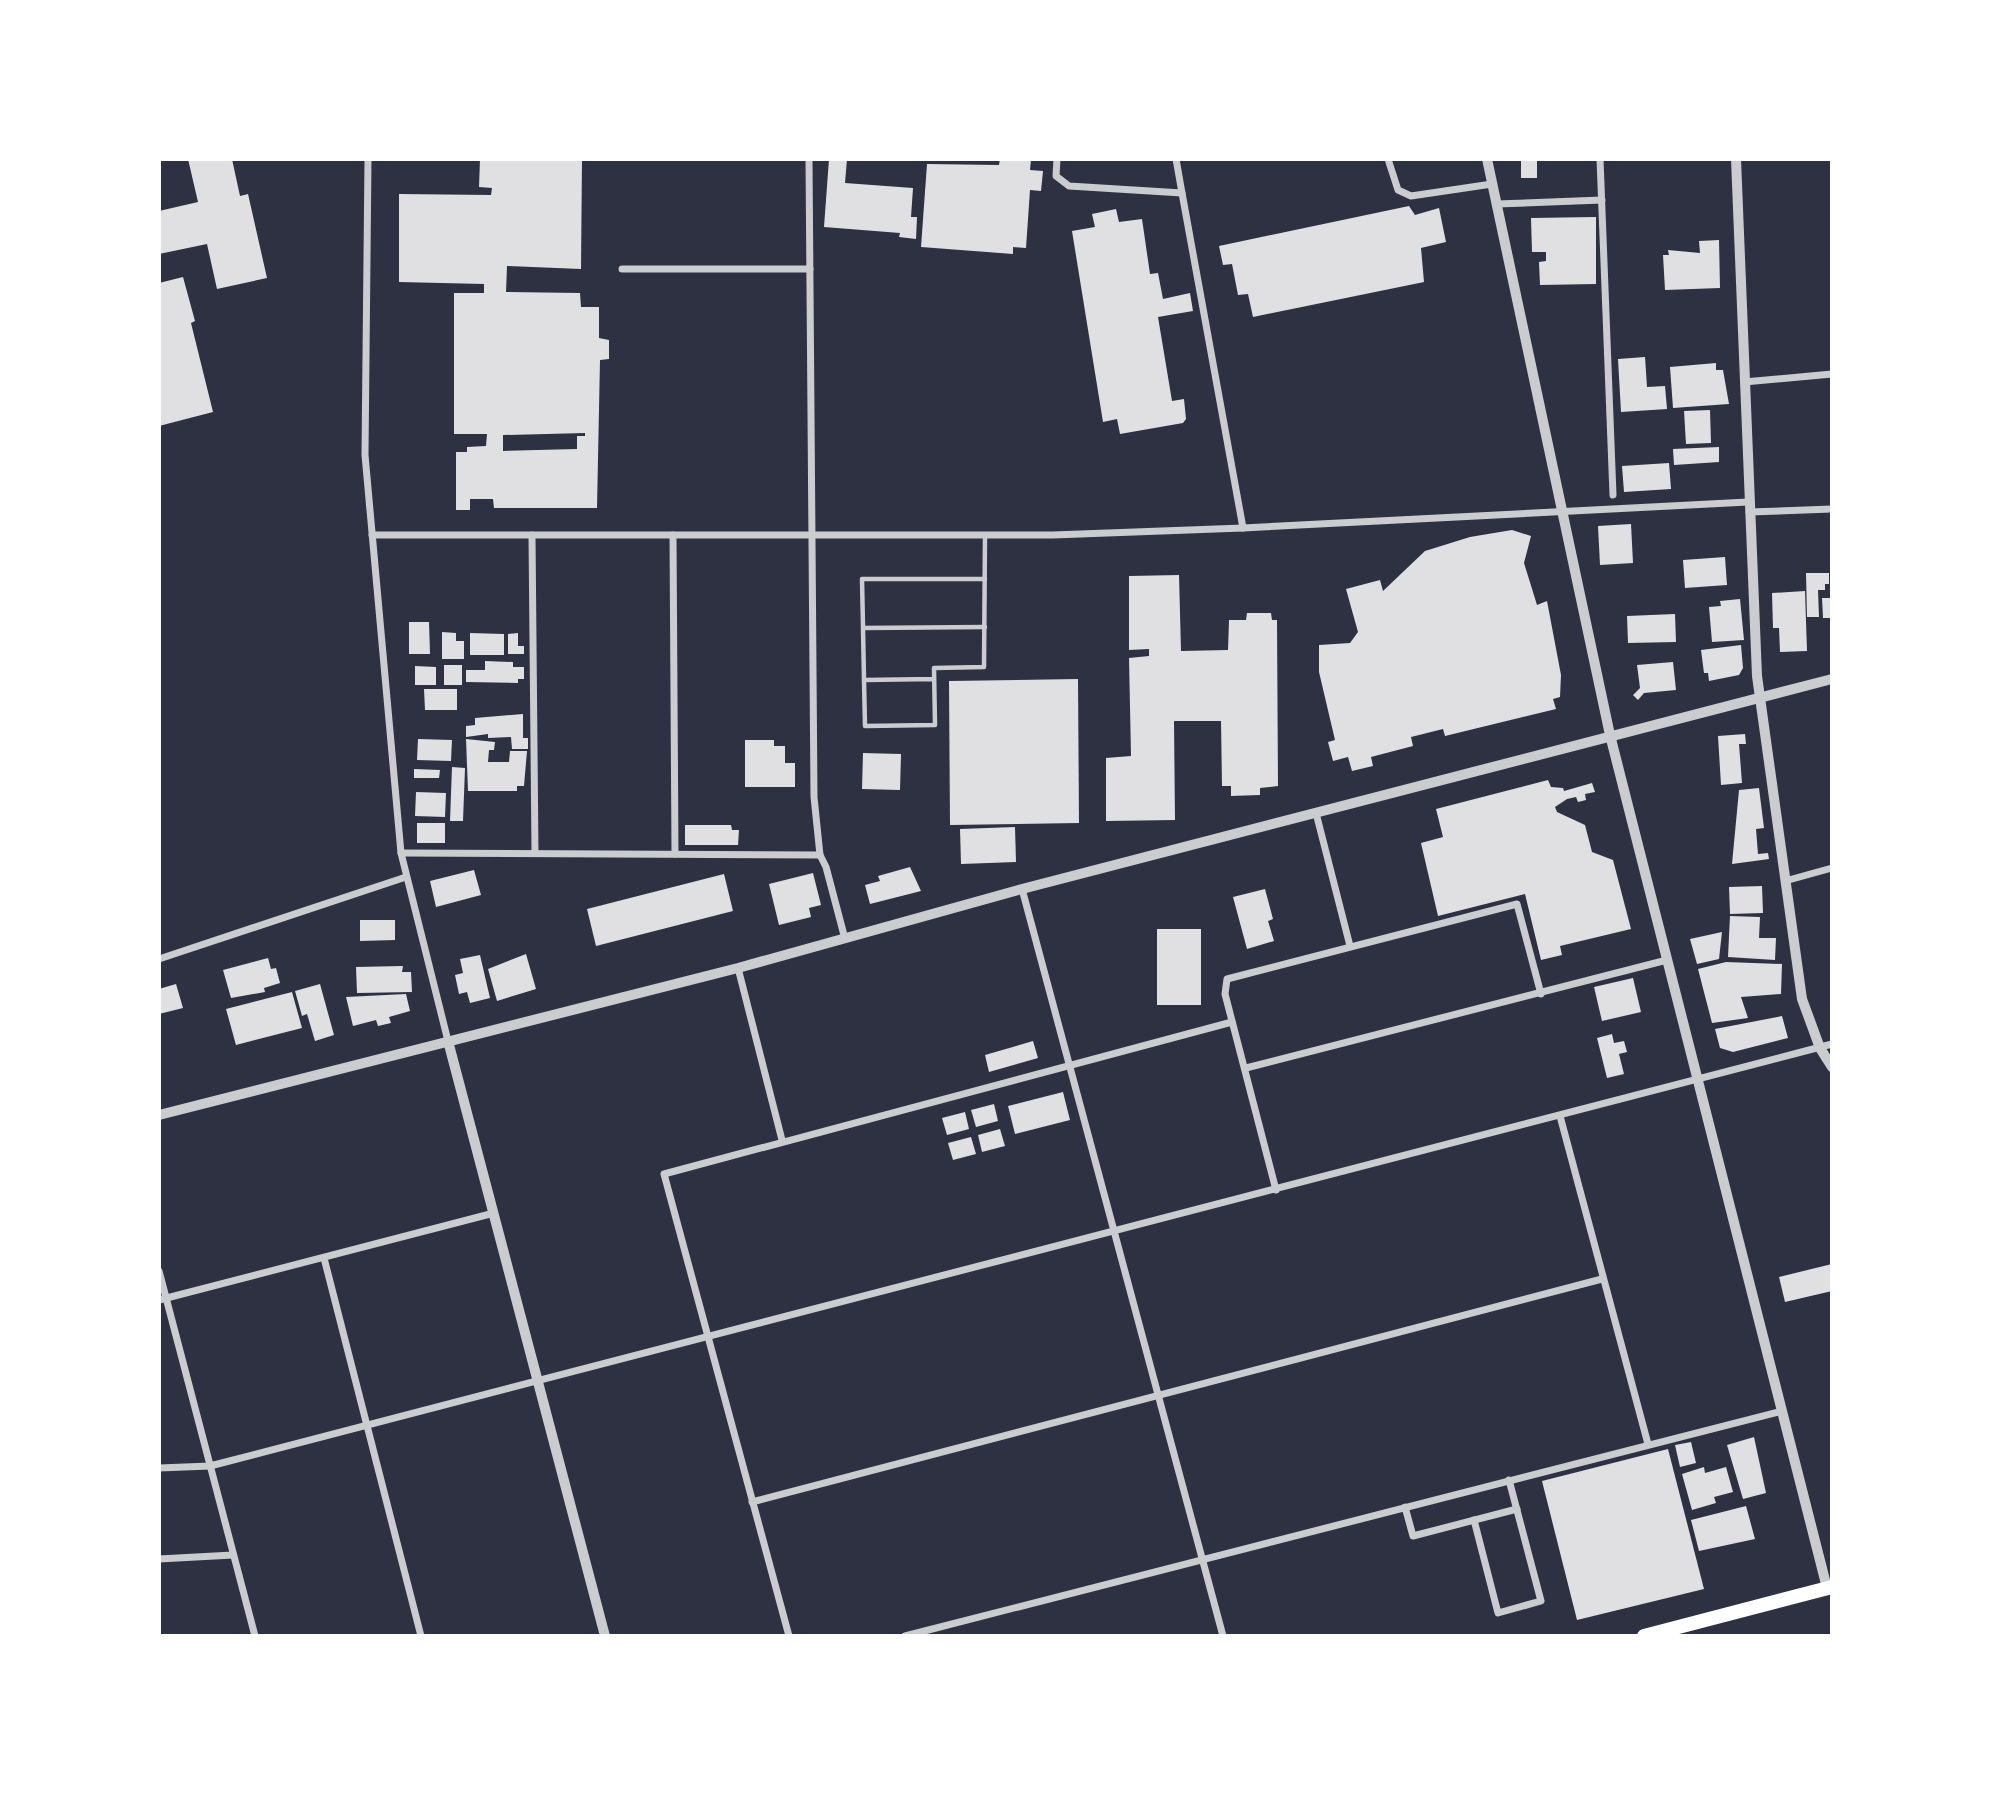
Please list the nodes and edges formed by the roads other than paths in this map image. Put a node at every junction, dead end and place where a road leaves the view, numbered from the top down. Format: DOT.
graph roads {
  1 [pos="368,159"];
  2 [pos="809,159"];
  3 [pos="1057,159"];
  4 [pos="1176,159"];
  5 [pos="1388,159"];
  6 [pos="1487,159"];
  7 [pos="1600,159"];
  8 [pos="1736,159"];
  9 [pos="1492,184"];
  10 [pos="1182,193"];
  11 [pos="1602,200"];
  12 [pos="1497,204"];
  13 [pos="622,269"];
  14 [pos="810,269"];
  15 [pos="1832,374"];
  16 [pos="1744,382"];
  17 [pos="1613,495"];
  18 [pos="1749,507"];
  19 [pos="1832,509"];
  20 [pos="1561,510"];
  21 [pos="1243,528"];
  22 [pos="811,534"];
  23 [pos="373,535"];
  24 [pos="532,535"];
  25 [pos="673,535"];
  26 [pos="985,535"];
  27 [pos="985,579"];
  28 [pos="985,627"];
  29 [pos="863,628"];
  30 [pos="934,679"];
  31 [pos="1832,679"];
  32 [pos="864,680"];
  33 [pos="1760,698"];
  34 [pos="1611,735"];
  35 [pos="1316,813"];
  36 [pos="401,853"];
  37 [pos="535,853"];
  38 [pos="674,853"];
  39 [pos="820,855"];
  40 [pos="1832,868"];
  41 [pos="406,877"];
  42 [pos="1785,881"];
  43 [pos="1022,889"];
  44 [pos="845,939"];
  45 [pos="1350,946"];
  46 [pos="159,959"];
  47 [pos="1667,960"];
  48 [pos="738,968"];
  49 [pos="1541,993"];
  50 [pos="1232,1022"];
  51 [pos="447,1041"];
  52 [pos="1832,1044"];
  53 [pos="1820,1048"];
  54 [pos="1070,1065"];
  55 [pos="1832,1067"];
  56 [pos="1246,1068"];
  57 [pos="1697,1078"];
  58 [pos="159,1115"];
  59 [pos="1560,1116"];
  60 [pos="782,1140"];
  61 [pos="1276,1189"];
  62 [pos="494,1213"];
  63 [pos="1114,1232"];
  64 [pos="324,1258"];
  65 [pos="159,1271"];
  66 [pos="1602,1279"];
  67 [pos="163,1299"];
  68 [pos="706,1337"];
  69 [pos="537,1381"];
  70 [pos="1158,1397"];
  71 [pos="1782,1411"];
  72 [pos="366,1424"];
  73 [pos="1648,1444"];
  74 [pos="210,1466"];
  75 [pos="159,1468"];
  76 [pos="1509,1480"];
  77 [pos="752,1502"];
  78 [pos="1405,1507"];
  79 [pos="1517,1509"];
  80 [pos="1474,1520"];
  81 [pos="233,1555"];
  82 [pos="159,1559"];
  83 [pos="1202,1559"];
  84 [pos="1829,1588"];
  85 [pos="255,1636"];
  86 [pos="421,1636"];
  87 [pos="605,1636"];
  88 [pos="789,1636"];
  89 [pos="905,1636"];
  90 [pos="1223,1636"];
  91 [pos="1644,1636"];
  1 -- 23 [label="street"];
  2 -- 14 [label="street"];
  3 -- 10 [label="street"];
  4 -- 10 [label="street"];
  5 -- 9 [label="street"];
  6 -- 9 [label="street"];
  7 -- 11 [label="street"];
  8 -- 16 [label="street"];
  9 -- 12 [label="street"];
  10 -- 21 [label="street"];
  11 -- 12 [label="street"];
  11 -- 17 [label="street"];
  12 -- 20 [label="street"];
  13 -- 14 [label="street"];
  14 -- 22 [label="street"];
  15 -- 16 [label="street"];
  16 -- 18 [label="street"];
  18 -- 19 [label="street"];
  18 -- 20 [label="street"];
  18 -- 33 [label="street"];
  20 -- 21 [label="street"];
  20 -- 34 [label="street"];
  21 -- 26 [label="street"];
  22 -- 25 [label="street"];
  22 -- 26 [label="street"];
  22 -- 39 [label="street"];
  23 -- 24 [label="street"];
  23 -- 36 [label="street"];
  24 -- 25 [label="street"];
  24 -- 37 [label="street"];
  25 -- 38 [label="street"];
  26 -- 27 [label="lane"];
  27 -- 28 [label="lane"];
  27 -- 29 [label="lane"];
  28 -- 29 [label="lane"];
  28 -- 30 [label="lane"];
  29 -- 32 [label="lane"];
  30 -- 32 [label="lane"];
  30 -- 32 [label="lane"];
  31 -- 33 [label="street"];
  33 -- 34 [label="street"];
  33 -- 42 [label="street"];
  34 -- 35 [label="street"];
  34 -- 47 [label="street"];
  35 -- 43 [label="street"];
  35 -- 45 [label="street"];
  36 -- 37 [label="street"];
  36 -- 41 [label="street"];
  37 -- 38 [label="street"];
  38 -- 39 [label="street"];
  39 -- 44 [label="street"];
  40 -- 42 [label="street"];
  41 -- 46 [label="street"];
  41 -- 51 [label="street"];
  42 -- 53 [label="street"];
  43 -- 44 [label="street"];
  43 -- 54 [label="street"];
  44 -- 48 [label="street"];
  45 -- 49 [label="street"];
  45 -- 50 [label="street"];
  47 -- 49 [label="street"];
  47 -- 57 [label="street"];
  48 -- 51 [label="street"];
  48 -- 60 [label="street"];
  49 -- 56 [label="street"];
  50 -- 54 [label="street"];
  50 -- 56 [label="street"];
  51 -- 58 [label="street"];
  51 -- 62 [label="street"];
  52 -- 53 [label="street"];
  53 -- 55 [label="street"];
  53 -- 57 [label="street"];
  54 -- 60 [label="street"];
  54 -- 63 [label="street"];
  56 -- 61 [label="street"];
  57 -- 59 [label="street"];
  57 -- 71 [label="street"];
  59 -- 61 [label="street"];
  59 -- 66 [label="street"];
  60 -- 68 [label="street"];
  61 -- 63 [label="street"];
  62 -- 64 [label="street"];
  62 -- 69 [label="street"];
  63 -- 68 [label="street"];
  63 -- 70 [label="street"];
  64 -- 67 [label="street"];
  64 -- 72 [label="street"];
  65 -- 67 [label="street"];
  66 -- 70 [label="street"];
  66 -- 73 [label="street"];
  67 -- 74 [label="street"];
  68 -- 69 [label="street"];
  68 -- 77 [label="street"];
  69 -- 72 [label="street"];
  69 -- 87 [label="street"];
  70 -- 77 [label="street"];
  70 -- 83 [label="street"];
  71 -- 73 [label="street"];
  71 -- 84 [label="street"];
  72 -- 74 [label="street"];
  72 -- 86 [label="street"];
  73 -- 76 [label="street"];
  74 -- 75 [label="street"];
  74 -- 81 [label="street"];
  76 -- 78 [label="street"];
  76 -- 79 [label="street"];
  77 -- 88 [label="street"];
  78 -- 80 [label="street"];
  78 -- 83 [label="street"];
  79 -- 80 [label="street"];
  79 -- 80 [label="street"];
  81 -- 82 [label="street"];
  81 -- 85 [label="street"];
  83 -- 89 [label="street"];
  83 -- 90 [label="street"];
  84 -- 91 [label="highway"];
}
